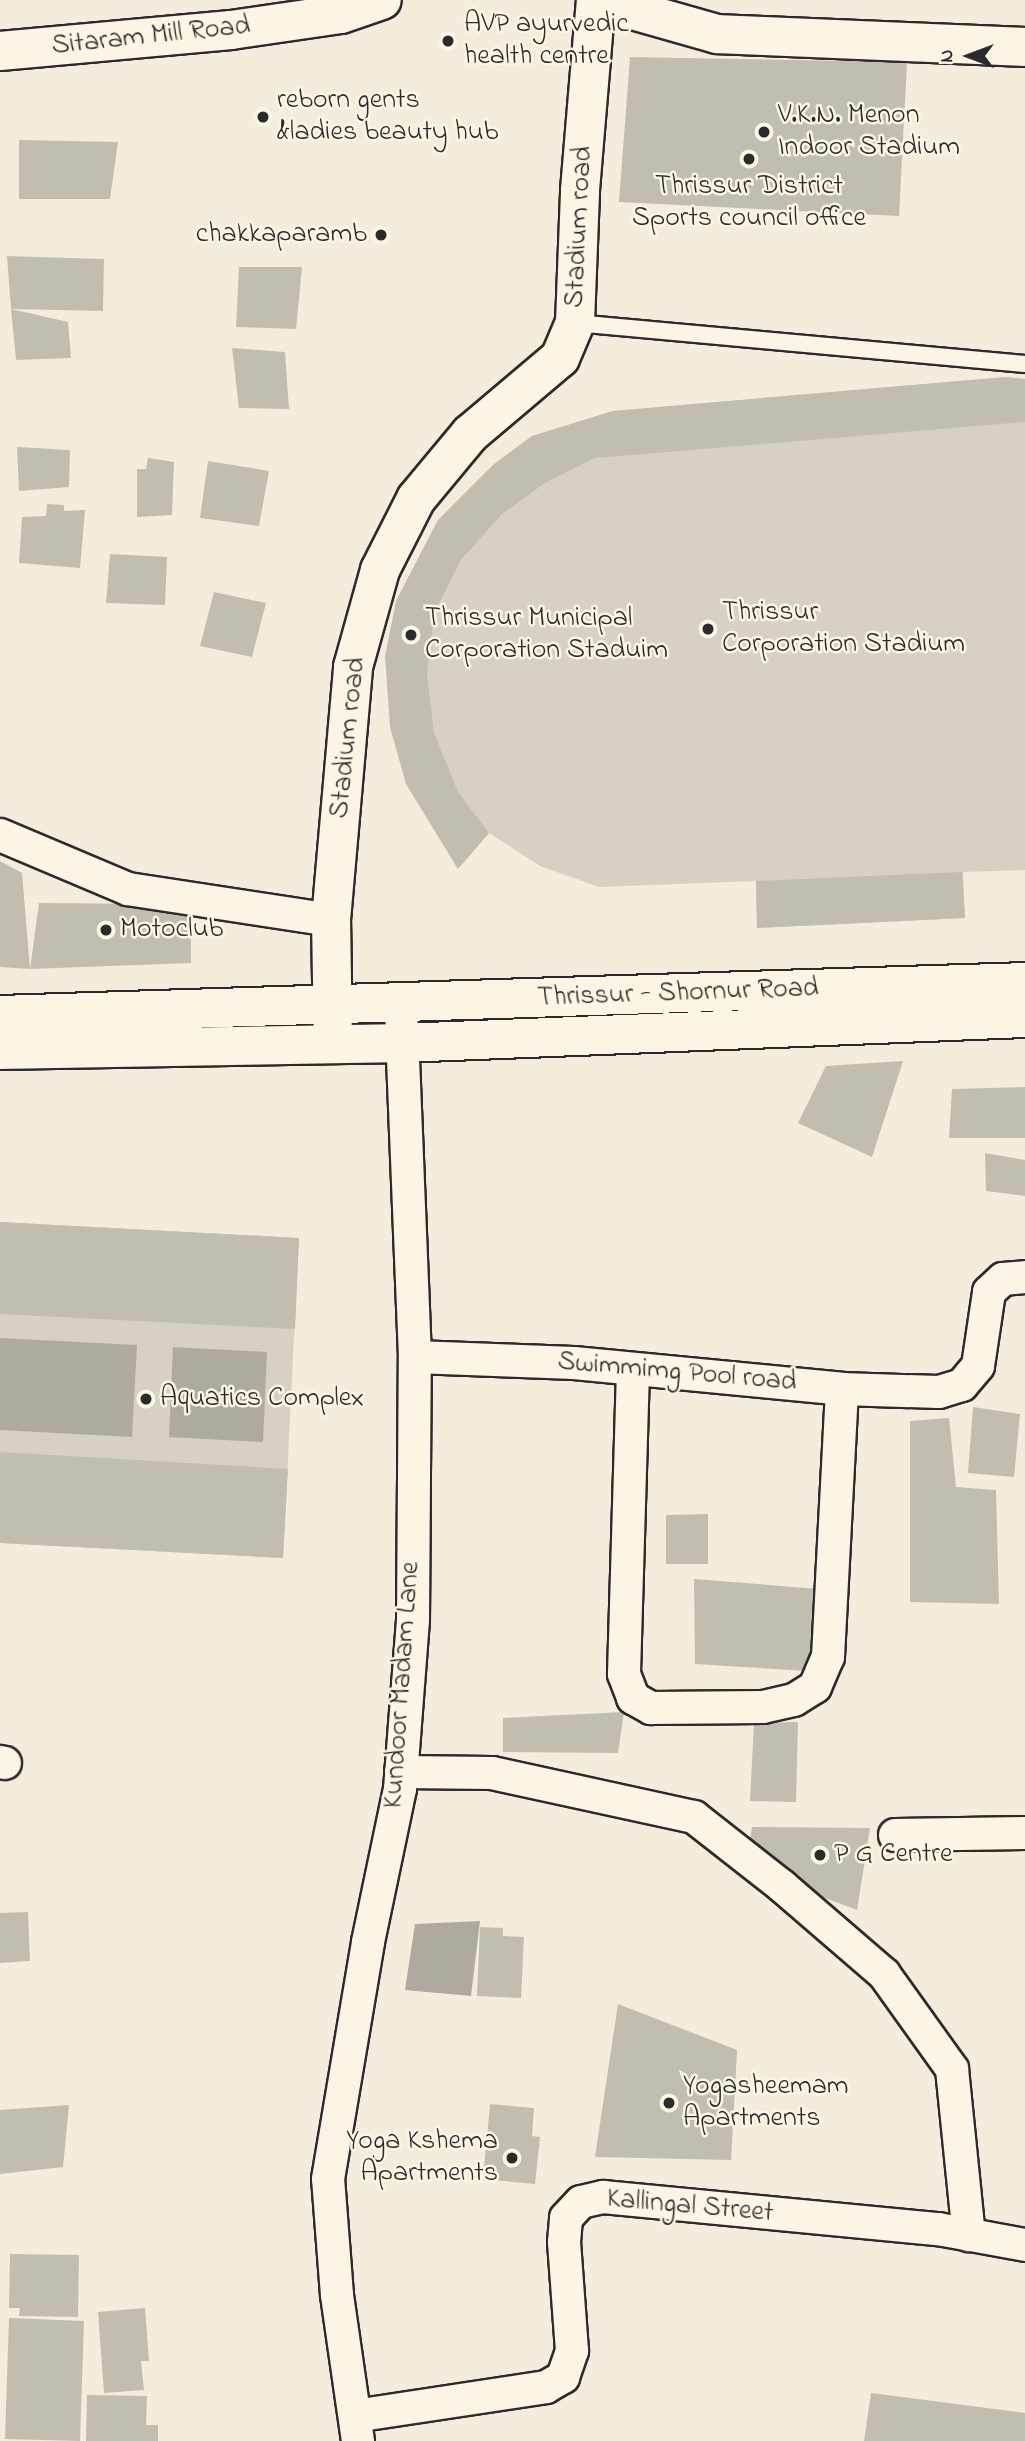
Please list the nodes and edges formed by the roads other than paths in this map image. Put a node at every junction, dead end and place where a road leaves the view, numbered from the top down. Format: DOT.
graph roads {
  1 [pos="383,0"];
  2 [pos="597,0"];
  3 [pos="1025,47"];
  4 [pos="0,51"];
  5 [pos="575,323"];
  6 [pos="1025,364"];
  7 [pos="0,835"];
  8 [pos="331,920"];
  9 [pos="1025,982"];
  10 [pos="401,1004"];
  11 [pos="332,1006"];
  12 [pos="0,1015"];
  13 [pos="1025,1018"];
  14 [pos="95,1031"];
  15 [pos="402,1043"];
  16 [pos="333,1044"];
  17 [pos="0,1049"];
  18 [pos="1025,1277"];
  19 [pos="415,1357"];
  20 [pos="633,1370"];
  21 [pos="842,1389"];
  22 [pos="401,1772"];
  23 [pos="1025,1833"];
  24 [pos="895,1835"];
  25 [pos="969,2235"];
  26 [pos="1025,2245"];
  27 [pos="356,2429"];
  1 -- 4 [label="main road, Sitaram Mill Road"];
  2 -- 3 [label="main road"];
  2 -- 5 [label="main road, Stadium road"];
  5 -- 6 [label="lane"];
  5 -- 8 [label="main road, Stadium road"];
  7 -- 8 [label="street"];
  8 -- 11 [label="main road, Stadium road"];
  9 -- 10 [label="main road, Thrissur - Shornur Road"];
  10 -- 11 [label="main road, Thrissur - Shornur Road"];
  10 -- 15 [label="street, Kundoor Madam Lane"];
  11 -- 14 [label="main road, Thrissur - Shornur Road"];
  11 -- 16 [label="main road, Stadium road"];
  12 -- 14 [label="main road"];
  13 -- 15 [label="main road"];
  14 -- 16 [label="main road"];
  14 -- 17 [label="main road"];
  15 -- 16 [label="main road"];
  15 -- 19 [label="street, Kundoor Madam Lane"];
  18 -- 21 [label="street, Swimmimg Pool road"];
  19 -- 20 [label="street, Swimmimg Pool road"];
  19 -- 22 [label="street, Kundoor Madam Lane"];
  20 -- 21 [label="street, Swimmimg Pool road"];
  20 -- 21 [label="street"];
  22 -- 25 [label="street"];
  22 -- 27 [label="street, Kundoor Madam Lane"];
  23 -- 24 [label="street"];
  25 -- 26 [label="street, Kallingal Street"];
  25 -- 27 [label="street, Kallingal Street"];
}
